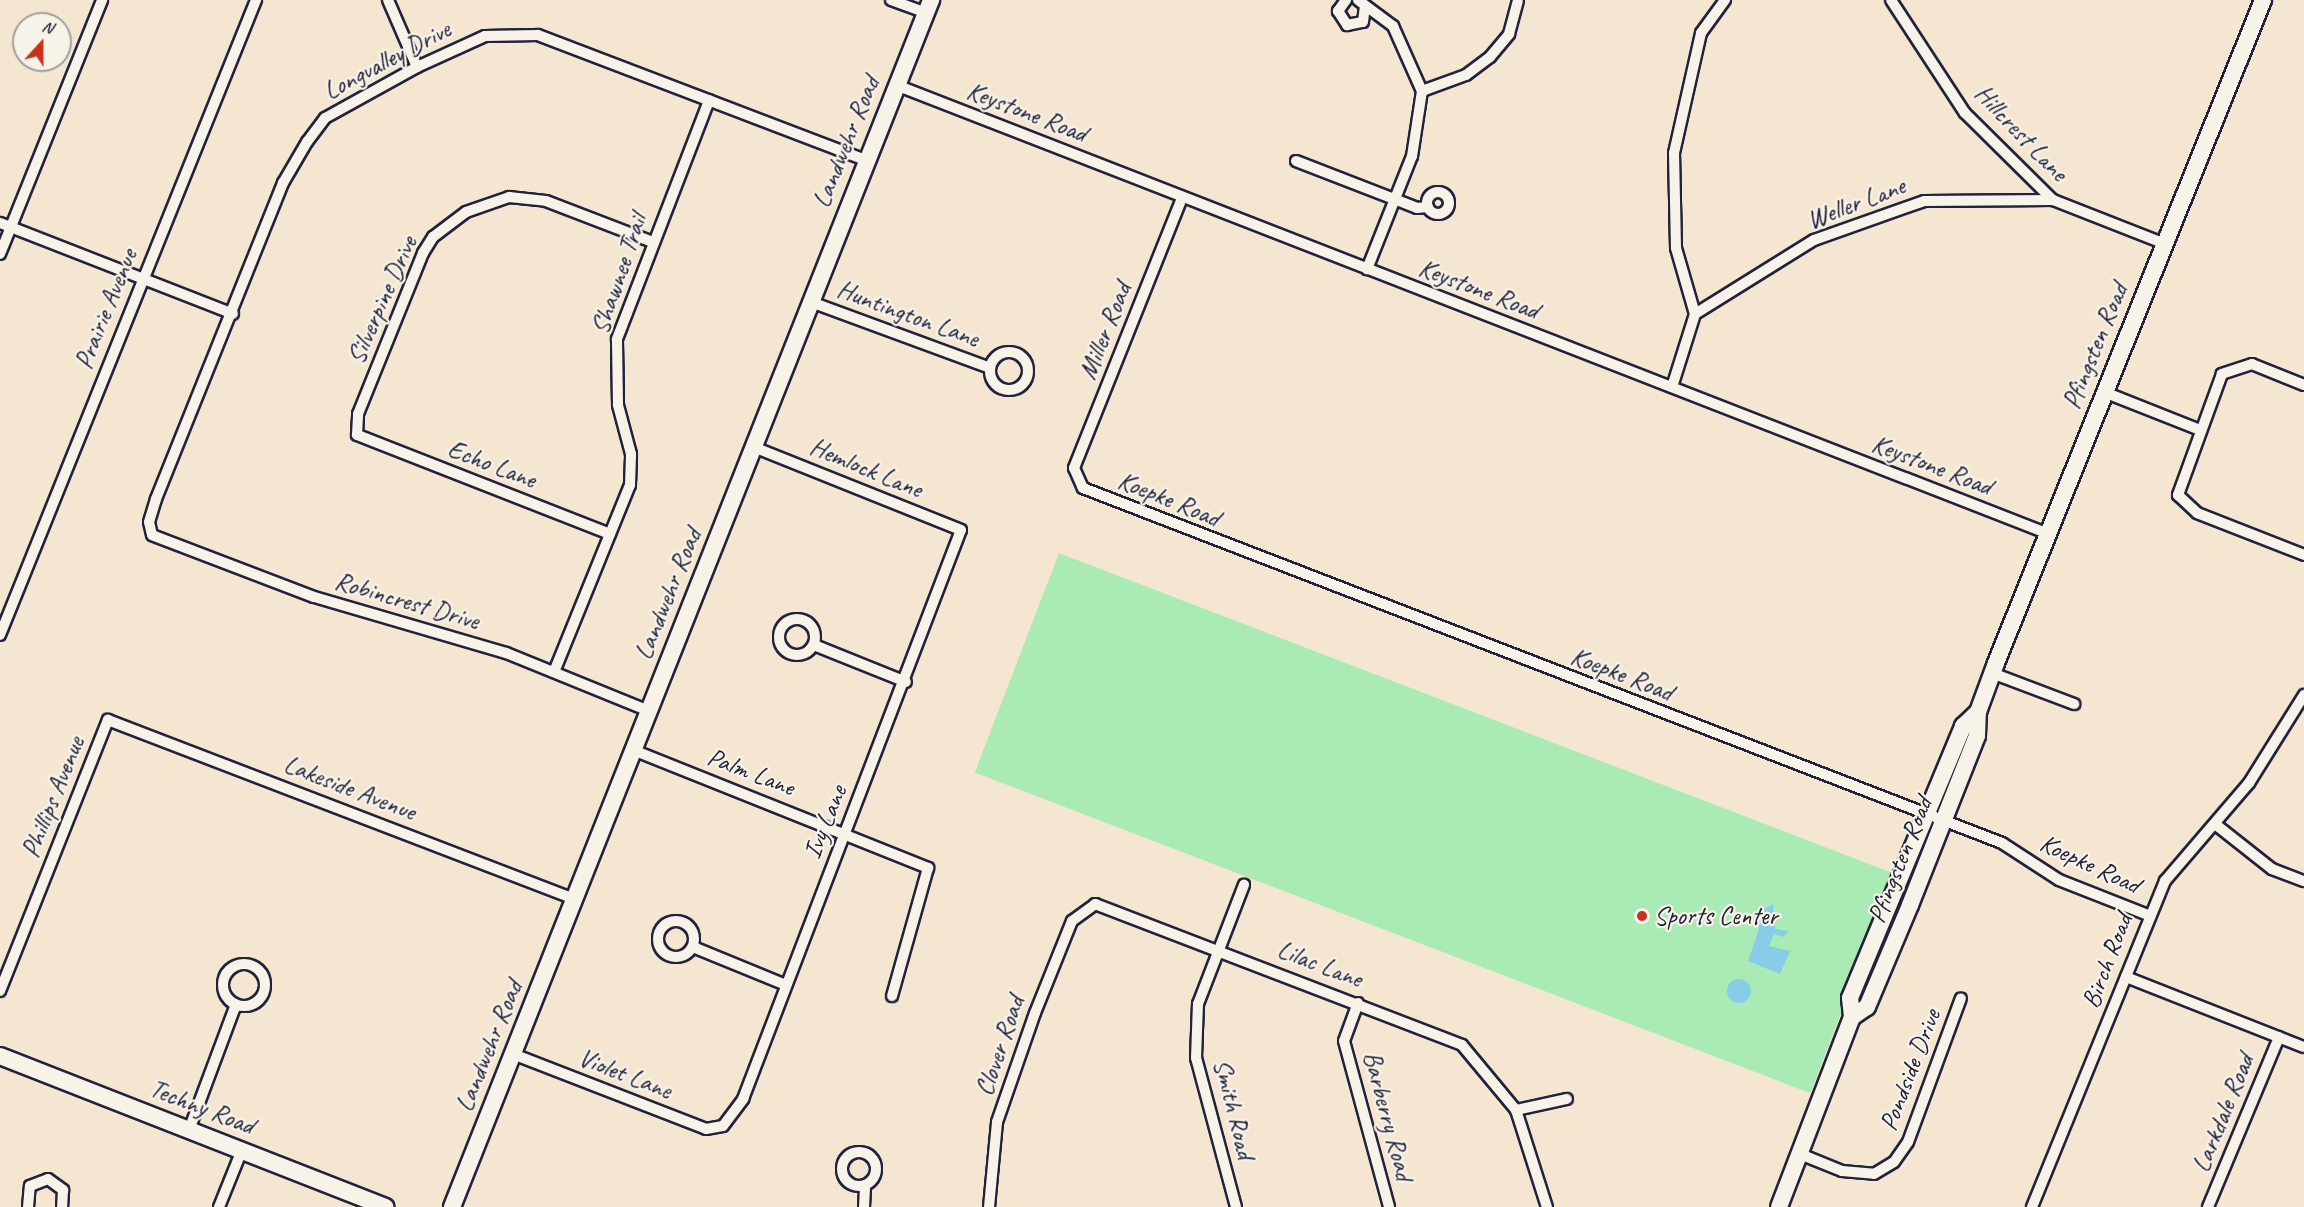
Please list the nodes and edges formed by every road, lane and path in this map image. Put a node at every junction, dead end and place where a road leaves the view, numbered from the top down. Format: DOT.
graph roads {
  1 [pos="102,0"];
  2 [pos="256,0"];
  3 [pos="388,0"];
  4 [pos="891,0"];
  5 [pos="1346,0"];
  6 [pos="1515,0"];
  7 [pos="1725,0"];
  8 [pos="1891,0"];
  9 [pos="2263,0"];
  10 [pos="1362,3"];
  11 [pos="929,6"];
  12 [pos="417,67"];
  13 [pos="896,85"];
  14 [pos="1422,91"];
  15 [pos="709,100"];
  16 [pos="866,160"];
  17 [pos="1296,161"];
  18 [pos="1182,198"];
  19 [pos="1394,200"];
  20 [pos="2053,200"];
  21 [pos="1428,207"];
  22 [pos="5,225"];
  23 [pos="652,242"];
  24 [pos="2163,243"];
  25 [pos="0,254"];
  26 [pos="1367,269"];
  27 [pos="143,278"];
  28 [pos="811,302"];
  29 [pos="233,314"];
  30 [pos="1695,314"];
  31 [pos="990,368"];
  32 [pos="2304,385"];
  33 [pos="1672,387"];
  34 [pos="2104,392"];
  35 [pos="2200,430"];
  36 [pos="357,435"];
  37 [pos="754,447"];
  38 [pos="1077,482"];
  39 [pos="961,530"];
  40 [pos="2046,533"];
  41 [pos="610,534"];
  42 [pos="152,535"];
  43 [pos="2304,555"];
  44 [pos="0,636"];
  45 [pos="814,645"];
  46 [pos="554,672"];
  47 [pos="1992,673"];
  48 [pos="906,682"];
  49 [pos="2302,703"];
  50 [pos="2074,704"];
  51 [pos="649,711"];
  52 [pos="1978,712"];
  53 [pos="108,720"];
  54 [pos="633,750"];
  55 [pos="1925,814"];
  56 [pos="1943,821"];
  57 [pos="2215,824"];
  58 [pos="845,833"];
  59 [pos="2304,881"];
  60 [pos="1244,885"];
  61 [pos="1892,898"];
  62 [pos="574,899"];
  63 [pos="1910,905"];
  64 [pos="1083,908"];
  65 [pos="2148,915"];
  66 [pos="693,947"];
  67 [pos="1218,950"];
  68 [pos="2126,977"];
  69 [pos="786,985"];
  70 [pos="0,991"];
  71 [pos="892,996"];
  72 [pos="1961,998"];
  73 [pos="1358,1003"];
  74 [pos="236,1004"];
  75 [pos="1852,1017"];
  76 [pos="2279,1037"];
  77 [pos="2304,1047"];
  78 [pos="513,1054"];
  79 [pos="0,1056"];
  80 [pos="1567,1100"];
  81 [pos="1516,1110"];
  82 [pos="723,1126"];
  83 [pos="189,1130"];
  84 [pos="242,1150"];
  85 [pos="1800,1154"];
  86 [pos="865,1185"];
  87 [pos="28,1207"];
  88 [pos="62,1207"];
  89 [pos="219,1207"];
  90 [pos="385,1207"];
  91 [pos="452,1207"];
  92 [pos="864,1207"];
  93 [pos="989,1207"];
  94 [pos="1236,1207"];
  95 [pos="1389,1207"];
  96 [pos="1547,1207"];
  97 [pos="1779,1207"];
  98 [pos="2032,1207"];
  99 [pos="2208,1207"];
  1 -- 22 [label="street"];
  2 -- 27 [label="street, Prairie Avenue"];
  3 -- 12 [label="street"];
  4 -- 11 [label="street"];
  5 -- 10 [label="street"];
  6 -- 14 [label="street"];
  7 -- 30 [label="street"];
  8 -- 20 [label="street, Hillcrest Lane"];
  9 -- 24 [label="main road, Pfingsten Road"];
  10 -- 14 [label="street"];
  11 -- 13 [label="main road, Landwehr Road"];
  12 -- 15 [label="street, Longvalley Drive"];
  12 -- 29 [label="street, Longvalley Drive"];
  13 -- 16 [label="main road, Landwehr Road"];
  13 -- 18 [label="street, Keystone Road"];
  14 -- 19 [label="street"];
  15 -- 16 [label="street, Longvalley Drive"];
  15 -- 23 [label="street, Shawnee Trail"];
  16 -- 28 [label="main road, Landwehr Road"];
  17 -- 19 [label="street"];
  18 -- 26 [label="street, Keystone Road"];
  18 -- 38 [label="street, Miller Road"];
  19 -- 21 [label="street"];
  19 -- 26 [label="street"];
  20 -- 24 [label="street, Hillcrest Lane"];
  20 -- 30 [label="street, Weller Lane"];
  22 -- 25 [label="street"];
  22 -- 27 [label="street"];
  23 -- 36 [label="street, Silverpine Drive"];
  23 -- 41 [label="street, Shawnee Trail"];
  24 -- 34 [label="main road, Pfingsten Road"];
  26 -- 33 [label="street, Keystone Road"];
  27 -- 29 [label="street"];
  27 -- 44 [label="street, Prairie Avenue"];
  28 -- 31 [label="street, Huntington Lane"];
  28 -- 37 [label="main road, Landwehr Road"];
  29 -- 42 [label="street, Longvalley Drive"];
  30 -- 33 [label="street"];
  32 -- 35 [label="street"];
  33 -- 40 [label="street, Keystone Road"];
  34 -- 35 [label="street"];
  34 -- 40 [label="main road, Pfingsten Road"];
  35 -- 43 [label="street"];
  36 -- 41 [label="street, Echo Lane"];
  37 -- 39 [label="street, Hemlock Lane"];
  37 -- 51 [label="main road, Landwehr Road"];
  38 -- 55 [label="street, Koepke Road"];
  39 -- 48 [label="street, Ivy Lane"];
  40 -- 47 [label="main road, Pfingsten Road"];
  41 -- 46 [label="street, Shawnee Trail"];
  42 -- 46 [label="street, Robincrest Drive"];
  45 -- 48 [label="street"];
  46 -- 51 [label="street, Robincrest Drive"];
  47 -- 50 [label="street"];
  47 -- 52 [label="main road, Pfingsten Road"];
  48 -- 58 [label="street, Ivy Lane"];
  49 -- 57 [label="street, Birch Road"];
  51 -- 54 [label="main road, Landwehr Road"];
  52 -- 55 [label="main road, Pfingsten Road"];
  52 -- 56 [label="main road, Pfingsten Road"];
  53 -- 62 [label="street, Lakeside Avenue"];
  53 -- 70 [label="street, Phillips Avenue"];
  54 -- 58 [label="street, Palm Lane"];
  54 -- 62 [label="main road, Landwehr Road"];
  55 -- 56 [label="street, Koepke Road"];
  55 -- 61 [label="main road, Pfingsten Road"];
  56 -- 63 [label="main road, Pfingsten Road"];
  56 -- 65 [label="street, Koepke Road"];
  57 -- 59 [label="street"];
  57 -- 65 [label="street, Birch Road"];
  58 -- 69 [label="street, Ivy Lane"];
  58 -- 71 [label="street, Palm Lane"];
  60 -- 67 [label="street, Smith Road"];
  61 -- 63 [label="main road"];
  61 -- 75 [label="main road, Pfingsten Road"];
  62 -- 78 [label="main road, Landwehr Road"];
  63 -- 75 [label="main road, Pfingsten Road"];
  64 -- 67 [label="street, Lilac Lane"];
  64 -- 93 [label="street, Clover Road"];
  65 -- 68 [label="street, Birch Road"];
  66 -- 69 [label="street"];
  67 -- 73 [label="street, Lilac Lane"];
  67 -- 94 [label="street, Smith Road"];
  68 -- 76 [label="street"];
  68 -- 98 [label="street, Birch Road"];
  69 -- 82 [label="street, Ivy Lane"];
  72 -- 85 [label="street, Pondside Drive"];
  73 -- 81 [label="street, Lilac Lane"];
  73 -- 95 [label="street, Barberry Road"];
  74 -- 83 [label="street"];
  75 -- 85 [label="main road, Pfingsten Road"];
  76 -- 77 [label="street"];
  76 -- 99 [label="street, Larkdale Road"];
  78 -- 82 [label="street, Violet Lane"];
  78 -- 91 [label="main road, Landwehr Road"];
  79 -- 83 [label="main road, Techny Road"];
  80 -- 81 [label="street"];
  81 -- 96 [label="street"];
  83 -- 84 [label="main road, Techny Road"];
  84 -- 89 [label="street"];
  84 -- 90 [label="main road, Techny Road"];
  85 -- 97 [label="main road, Pfingsten Road"];
  86 -- 92 [label="street"];
  87 -- 88 [label="street"];
}
